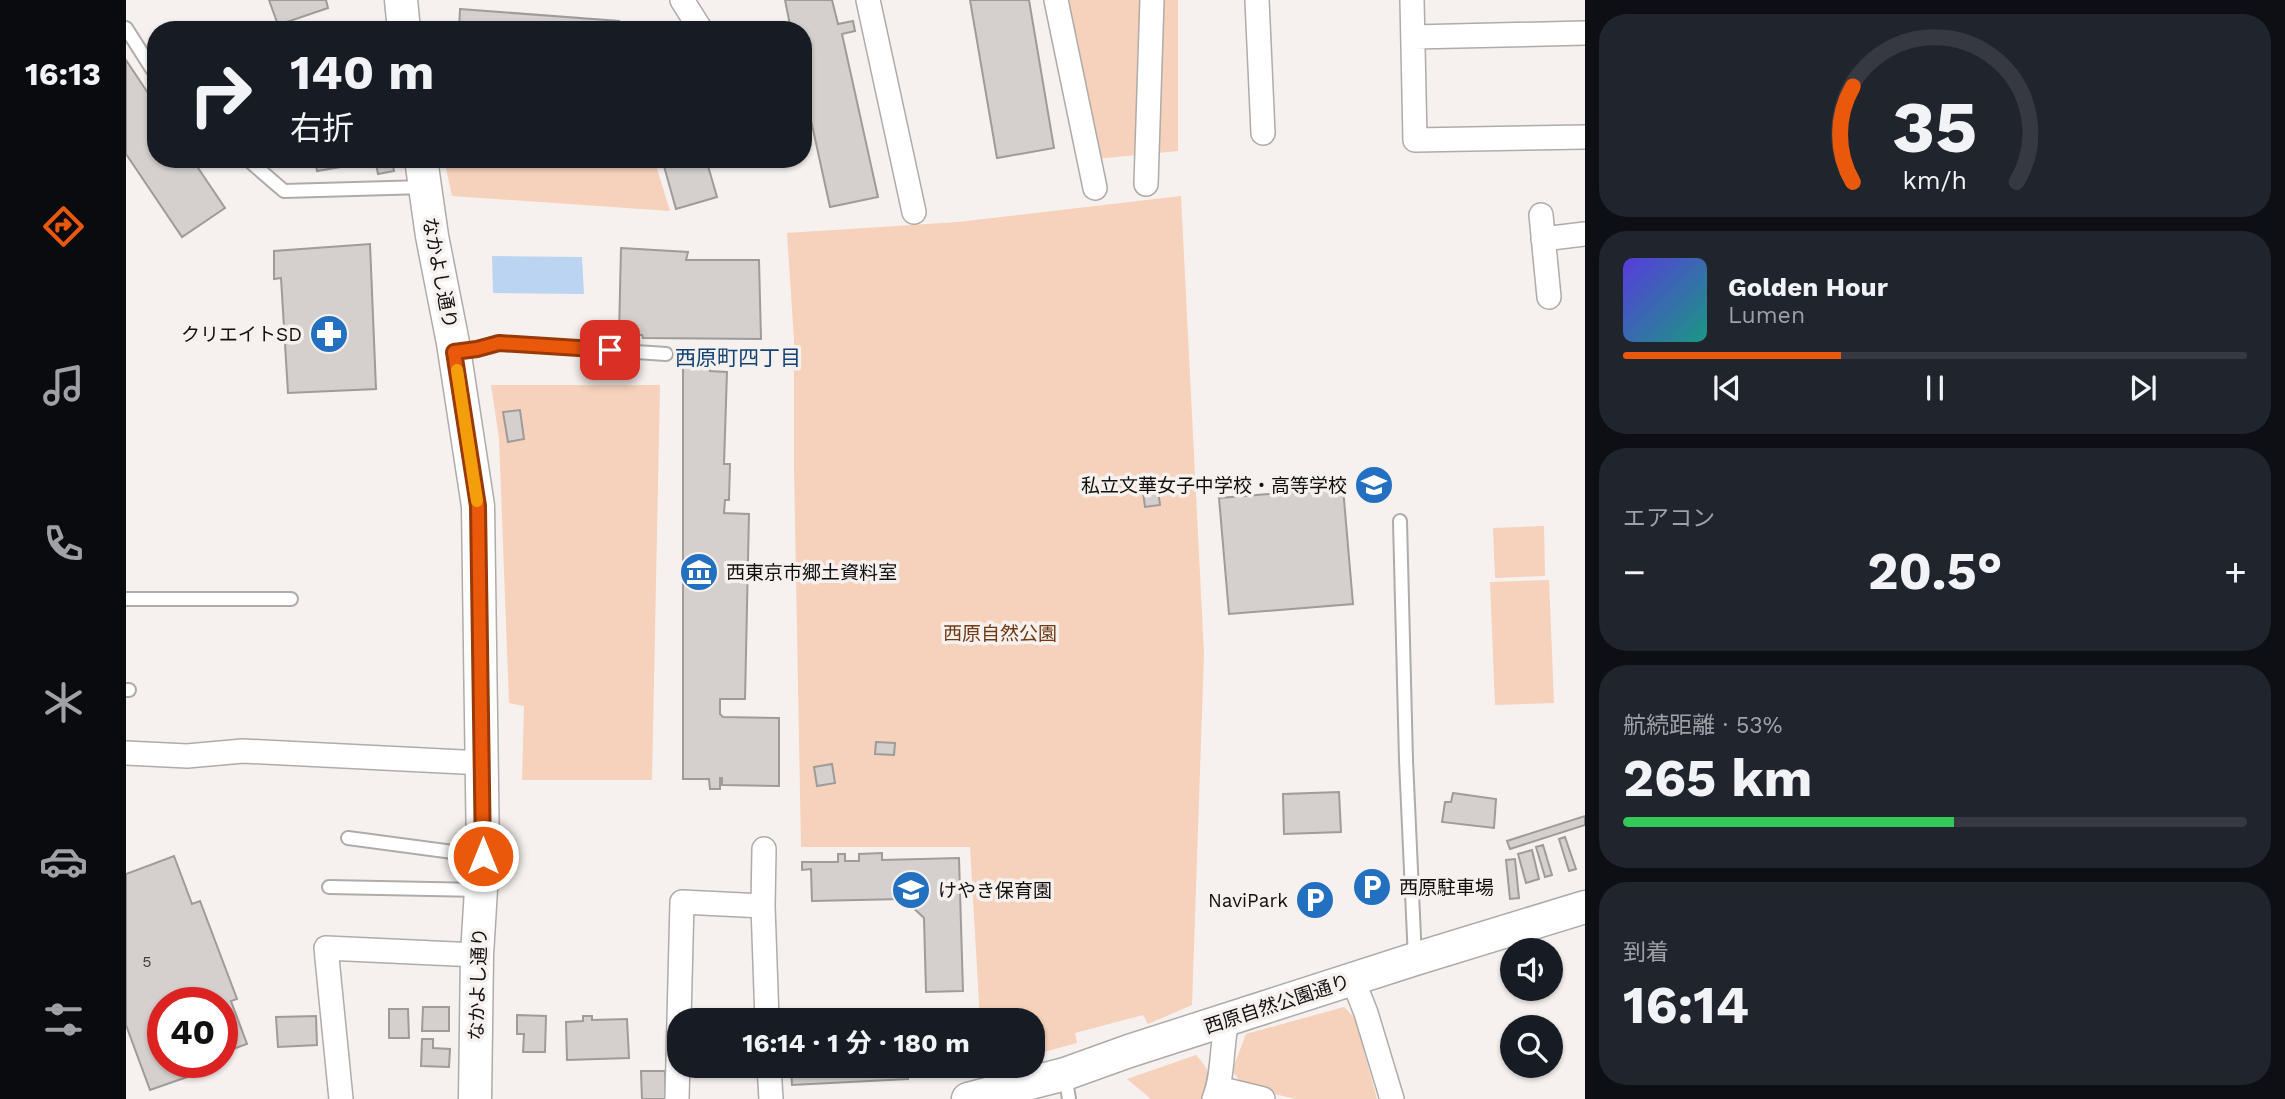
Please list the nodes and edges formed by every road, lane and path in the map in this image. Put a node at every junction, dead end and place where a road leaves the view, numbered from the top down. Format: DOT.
graph roads {
  1 [pos="401,0"];
  2 [pos="682,0"];
  3 [pos="868,0"];
  4 [pos="1056,0"];
  5 [pos="1152,0"];
  6 [pos="1257,0"];
  7 [pos="1412,0"];
  8 [pos="403,21"];
  9 [pos="695,21"];
  10 [pos="126,28"];
  11 [pos="1585,33"];
  12 [pos="1413,37"];
  13 [pos="147,61"];
  14 [pos="1263,133"];
  15 [pos="1585,137"];
  16 [pos="257,168"];
  17 [pos="423,173"];
  18 [pos="1146,184"];
  19 [pos="1095,188"];
  20 [pos="914,212"];
  21 [pos="1541,215"];
  22 [pos="1585,234"];
  23 [pos="1544,239"];
  24 [pos="1549,297"];
  25 [pos="448,347"];
  26 [pos="666,354"];
  27 [pos="1400,521"];
  28 [pos="126,598"];
  29 [pos="291,599"];
  30 [pos="126,753"];
  31 [pos="483,763"];
  32 [pos="348,838"];
  33 [pos="764,849"];
  34 [pos="483,856"];
  35 [pos="329,887"];
  36 [pos="481,890"];
  37 [pos="763,906"];
  38 [pos="1585,907"];
  39 [pos="477,955"];
  40 [pos="1415,959"];
  41 [pos="1353,980"];
  42 [pos="679,1008"];
  43 [pos="767,1008"];
  44 [pos="1227,1021"];
  45 [pos="678,1078"];
  46 [pos="770,1078"];
  47 [pos="1067,1087"];
  48 [pos="1216,1094"];
  49 [pos="341,1099"];
  50 [pos="475,1099"];
  51 [pos="677,1099"];
  52 [pos="771,1099"];
  53 [pos="968,1099"];
  54 [pos="1263,1099"];
  55 [pos="1392,1099"];
  1 -- 8 [label="street"];
  2 -- 9 [label="street"];
  3 -- 20 [label="street"];
  4 -- 19 [label="street"];
  5 -- 18 [label="street"];
  6 -- 14 [label="street"];
  7 -- 12 [label="street"];
  10 -- 13 [label="lane"];
  11 -- 12 [label="street"];
  12 -- 15 [label="street"];
  16 -- 17 [label="lane"];
  17 -- 25 [label="street, なかよし通り"];
  21 -- 23 [label="street"];
  22 -- 23 [label="street"];
  23 -- 24 [label="street"];
  25 -- 26 [label="lane"];
  25 -- 31 [label="street, なかよし通り"];
  27 -- 40 [label="lane"];
  28 -- 29 [label="lane"];
  30 -- 31 [label="street"];
  31 -- 34 [label="street, なかよし通り"];
  32 -- 34 [label="lane"];
  33 -- 37 [label="street"];
  34 -- 36 [label="street, なかよし通り"];
  35 -- 36 [label="lane"];
  36 -- 39 [label="street, なかよし通り"];
  37 -- 42 [label="street"];
  37 -- 43 [label="street"];
  38 -- 40 [label="street, 西原自然公園通り"];
  39 -- 49 [label="street"];
  39 -- 50 [label="street, なかよし通り"];
  40 -- 41 [label="street, 西原自然公園通り"];
  41 -- 44 [label="street, 西原自然公園通り"];
  41 -- 55 [label="street"];
  44 -- 47 [label="street, 西原自然公園通り"];
  44 -- 48 [label="street"];
  45 -- 51 [label="street"];
  46 -- 52 [label="street"];
  47 -- 53 [label="street, 西原自然公園通り"];
  48 -- 54 [label="street"];
}
